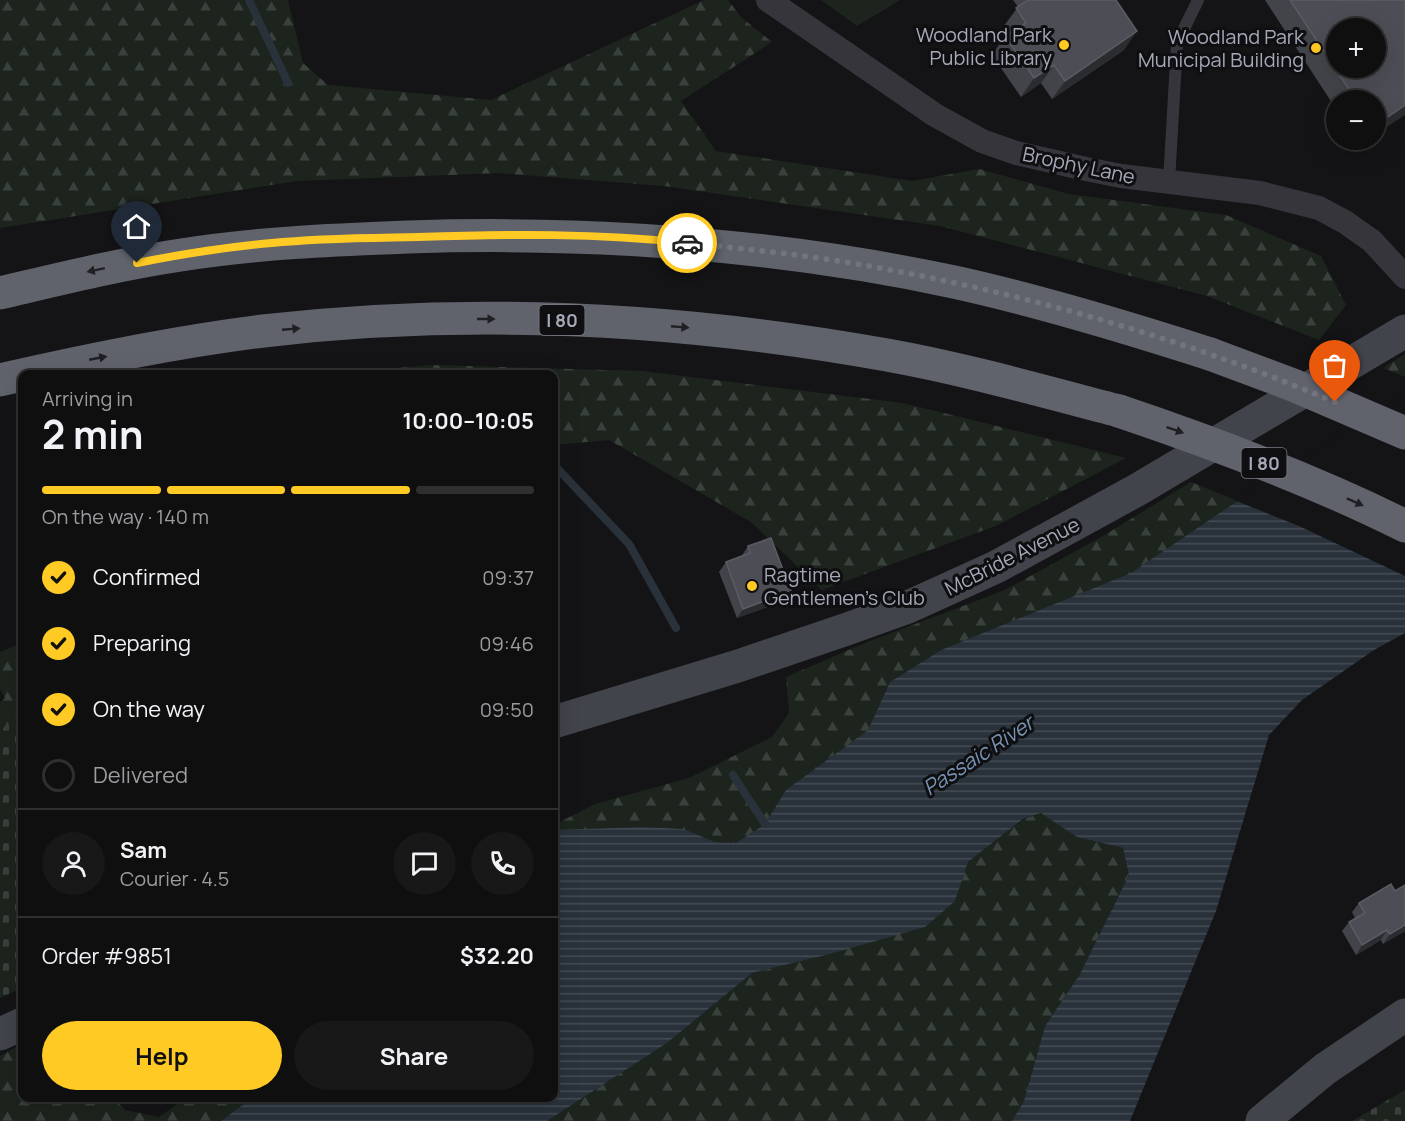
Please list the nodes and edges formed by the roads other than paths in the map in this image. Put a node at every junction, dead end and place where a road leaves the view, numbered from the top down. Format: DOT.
graph roads {
  1 [pos="768,0"];
  2 [pos="1198,0"];
  3 [pos="1169,182"];
  4 [pos="1405,277"];
  5 [pos="0,293"];
  6 [pos="1405,331"];
  7 [pos="49,370"];
  8 [pos="18,376"];
  9 [pos="0,380"];
  10 [pos="1405,433"];
  11 [pos="1405,526"];
  12 [pos="558,721"];
  13 [pos="1405,1015"];
  14 [pos="18,1026"];
  15 [pos="0,1034"];
  16 [pos="1262,1121"];
  1 -- 3 [label="street, Brophy Lane"];
  2 -- 3 [label="lane"];
  3 -- 4 [label="street, Brophy Lane"];
  10 -- 5 [label="highway, one-way, bridge"];
  6 -- 12 [label="main road, McBride Avenue"];
  7 -- 11 [label="highway, I 80, one-way, bridge"];
  9 -- 8 [label="highway, I 80, one-way, bridge"];
  13 -- 16 [label="main road"];
  14 -- 15 [label="main road"];
}
